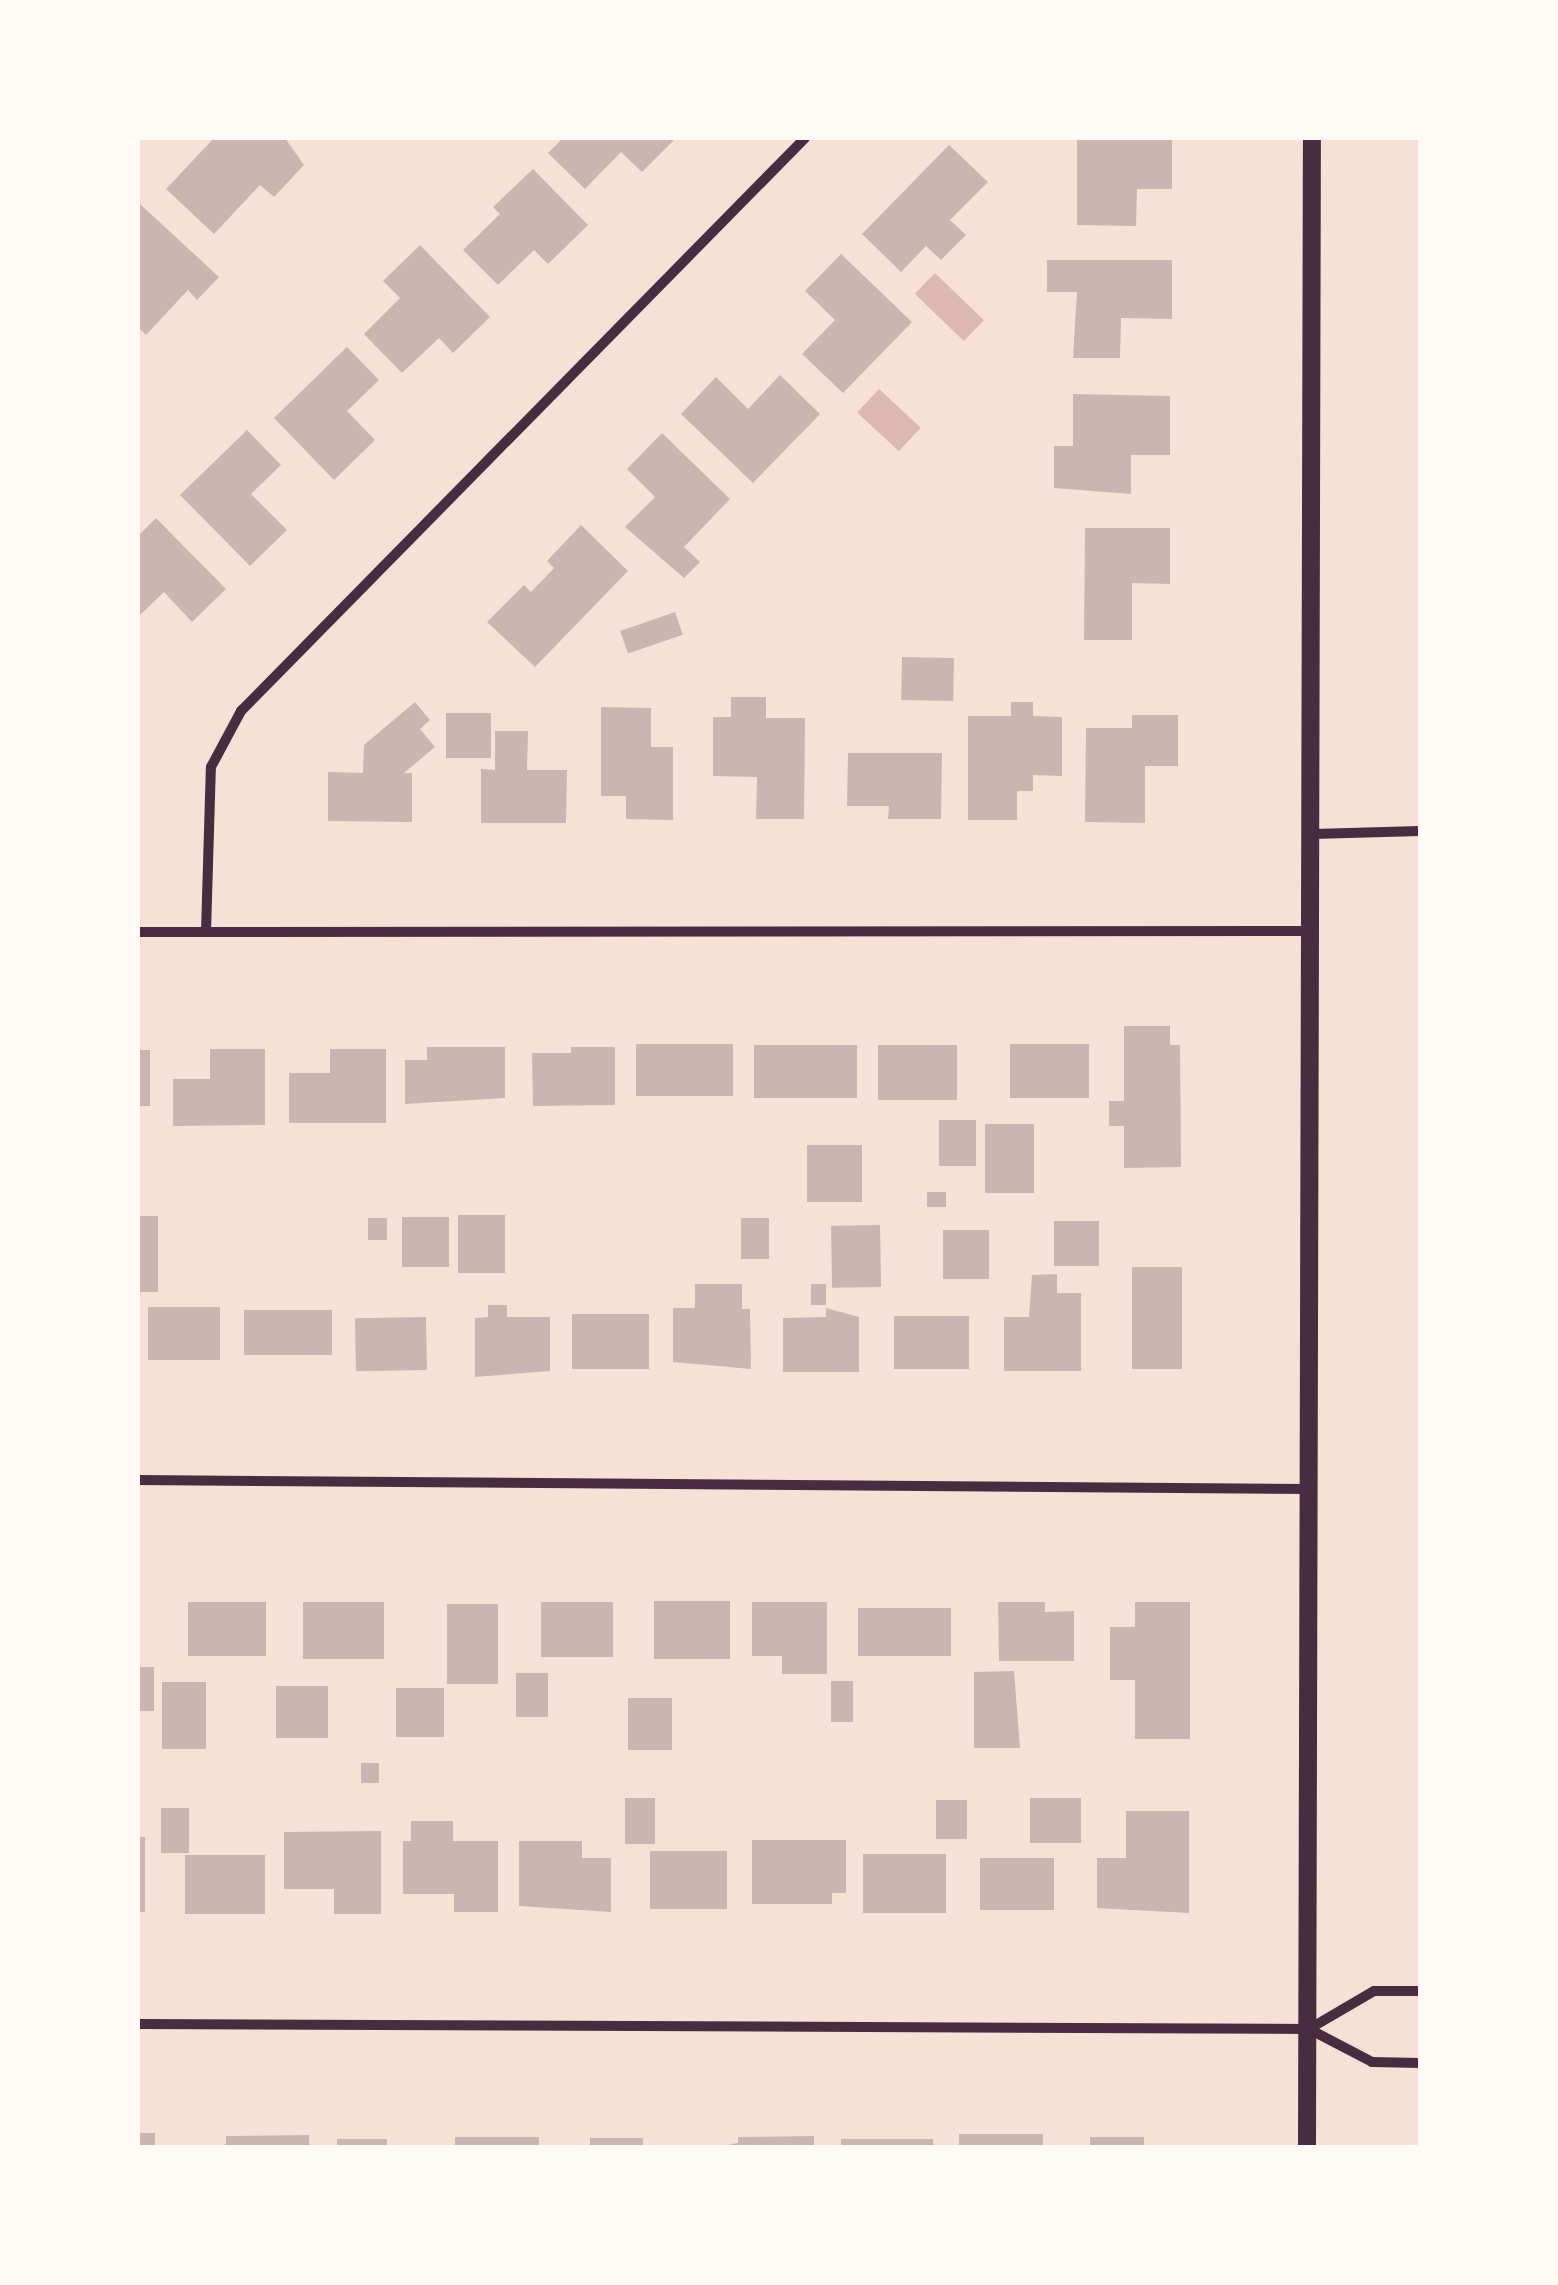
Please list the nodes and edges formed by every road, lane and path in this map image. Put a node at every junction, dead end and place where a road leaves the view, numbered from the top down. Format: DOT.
graph roads {
  1 [pos="805,138"];
  2 [pos="1312,138"];
  3 [pos="1420,831"];
  4 [pos="1313,834"];
  5 [pos="1313,931"];
  6 [pos="138,932"];
  7 [pos="206,932"];
  8 [pos="138,1480"];
  9 [pos="1310,1489"];
  10 [pos="1420,1991"];
  11 [pos="138,2024"];
  12 [pos="1309,2029"];
  13 [pos="1420,2063"];
  14 [pos="1307,2148"];
  1 -- 7 [label="street"];
  2 -- 4 [label="street"];
  3 -- 4 [label="street"];
  4 -- 5 [label="street"];
  5 -- 7 [label="street"];
  5 -- 9 [label="street"];
  6 -- 7 [label="street"];
  8 -- 9 [label="street"];
  9 -- 12 [label="street"];
  10 -- 12 [label="street"];
  11 -- 12 [label="street"];
  12 -- 13 [label="street"];
  12 -- 14 [label="street"];
}
